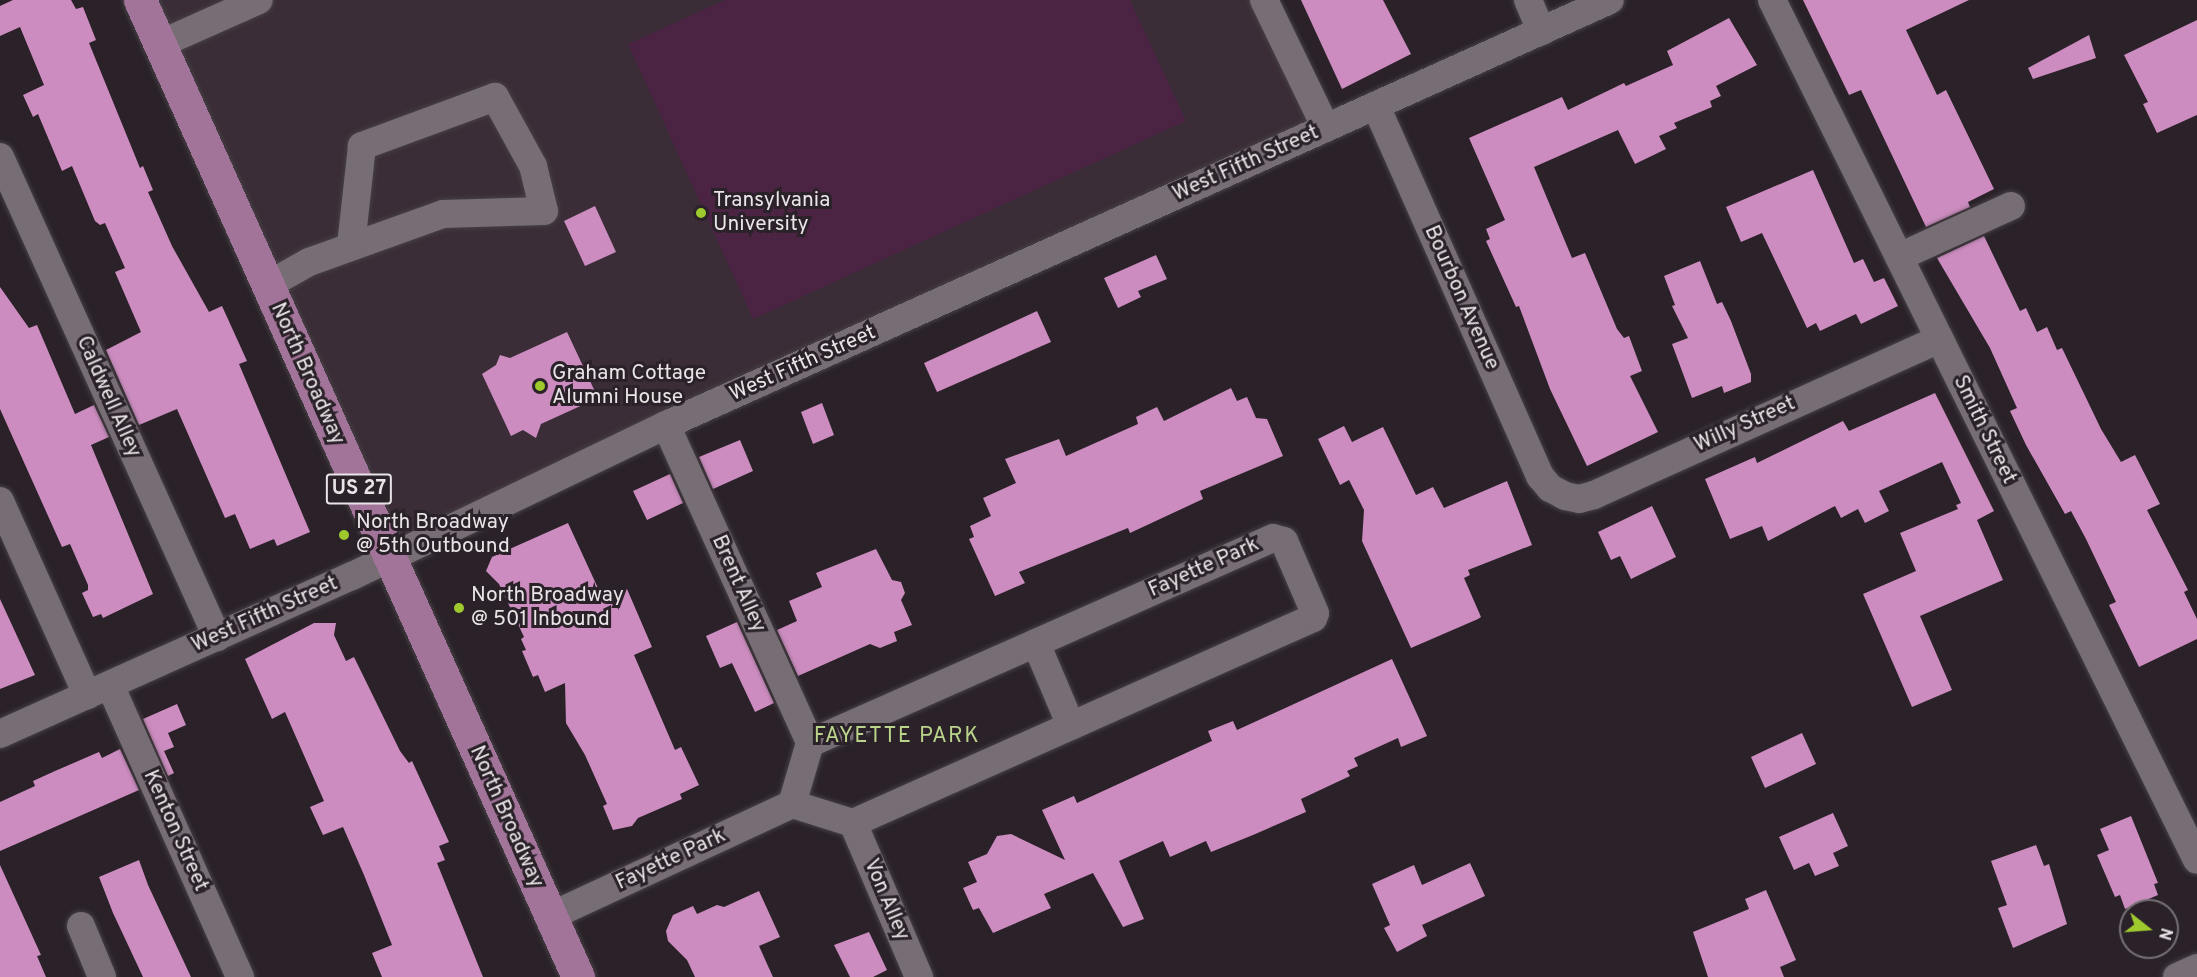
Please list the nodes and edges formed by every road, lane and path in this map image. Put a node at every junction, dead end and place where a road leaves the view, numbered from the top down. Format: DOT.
graph roads {
  1 [pos="140,0"];
  2 [pos="259,0"];
  3 [pos="1264,0"];
  4 [pos="1528,0"];
  5 [pos="1610,0"];
  6 [pos="1772,0"];
  7 [pos="1541,31"];
  8 [pos="160,44"];
  9 [pos="1376,106"];
  10 [pos="1326,128"];
  11 [pos="0,157"];
  12 [pos="2011,206"];
  13 [pos="351,245"];
  14 [pos="1899,257"];
  15 [pos="268,285"];
  16 [pos="1939,339"];
  17 [pos="666,425"];
  18 [pos="1550,488"];
  19 [pos="0,501"];
  20 [pos="390,558"];
  21 [pos="217,637"];
  22 [pos="1036,643"];
  23 [pos="98,690"];
  24 [pos="1071,726"];
  25 [pos="0,734"];
  26 [pos="810,743"];
  27 [pos="792,804"];
  28 [pos="853,823"];
  29 [pos="2197,860"];
  30 [pos="551,916"];
  31 [pos="81,926"];
  32 [pos="2197,968"];
  33 [pos="102,977"];
  34 [pos="240,977"];
  35 [pos="578,977"];
  36 [pos="920,977"];
  37 [pos="2177,977"];
  1 -- 8 [label="main road, North Broadway / US 27"];
  2 -- 8 [label="street"];
  3 -- 10 [label="street"];
  4 -- 7 [label="street"];
  5 -- 7 [label="street, West Fifth Street"];
  6 -- 14 [label="street, Smith Street"];
  7 -- 9 [label="street, West Fifth Street"];
  8 -- 15 [label="main road, North Broadway / US 27"];
  9 -- 10 [label="street, West Fifth Street"];
  9 -- 18 [label="street, Bourbon Avenue"];
  10 -- 17 [label="street, West Fifth Street"];
  11 -- 21 [label="street, Caldwell Alley"];
  12 -- 14 [label="street"];
  13 -- 13 [label="street"];
  13 -- 15 [label="street"];
  14 -- 16 [label="street, Smith Street"];
  15 -- 20 [label="main road, North Broadway / US 27"];
  16 -- 18 [label="street, Willy Street"];
  16 -- 29 [label="street, Smith Street"];
  17 -- 20 [label="street, West Fifth Street"];
  17 -- 26 [label="street, Brent Alley"];
  19 -- 23 [label="street, Kenton Street"];
  20 -- 21 [label="street, West Fifth Street"];
  20 -- 30 [label="main road, North Broadway / US 27"];
  21 -- 23 [label="street, West Fifth Street"];
  22 -- 24 [label="street"];
  22 -- 24 [label="street, Fayette Park"];
  22 -- 26 [label="street, Fayette Park"];
  23 -- 25 [label="street, West Fifth Street"];
  23 -- 34 [label="street, Kenton Street"];
  24 -- 28 [label="street, Fayette Park"];
  26 -- 27 [label="street"];
  27 -- 28 [label="street"];
  27 -- 30 [label="street, Fayette Park"];
  28 -- 36 [label="street, Von Alley"];
  30 -- 35 [label="main road, North Broadway / US 27"];
  31 -- 33 [label="street"];
  32 -- 37 [label="street"];
}
